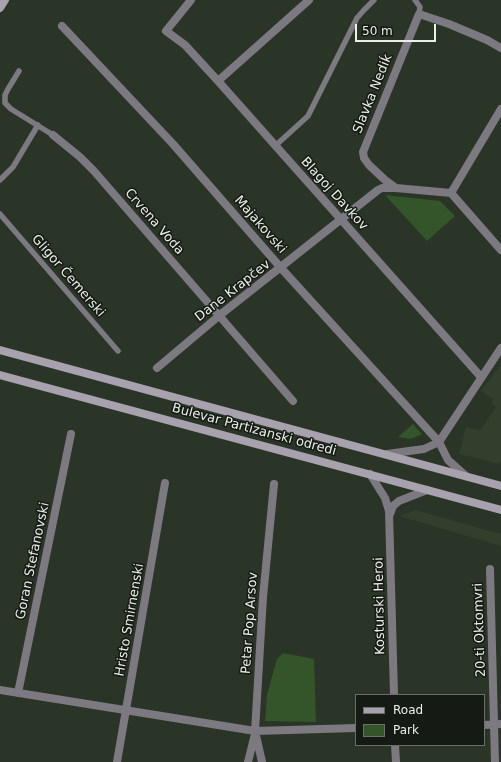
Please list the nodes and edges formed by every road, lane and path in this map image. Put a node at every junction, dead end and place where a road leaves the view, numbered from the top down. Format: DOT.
graph roads {
  1 [pos="5,0"];
  2 [pos="191,0"];
  3 [pos="309,0"];
  4 [pos="374,0"];
  5 [pos="415,0"];
  6 [pos="0,8"];
  7 [pos="419,14"];
  8 [pos="62,26"];
  9 [pos="501,48"];
  10 [pos="19,71"];
  11 [pos="218,81"];
  12 [pos="501,109"];
  13 [pos="38,125"];
  14 [pos="53,135"];
  15 [pos="275,146"];
  16 [pos="0,180"];
  17 [pos="396,188"];
  18 [pos="451,193"];
  19 [pos="0,214"];
  20 [pos="341,220"];
  21 [pos="501,250"];
  22 [pos="281,268"];
  23 [pos="220,315"];
  24 [pos="501,348"];
  25 [pos="0,350"];
  26 [pos="118,351"];
  27 [pos="157,368"];
  28 [pos="0,375"];
  29 [pos="481,377"];
  30 [pos="293,401"];
  31 [pos="71,434"];
  32 [pos="439,442"];
  33 [pos="385,454"];
  34 [pos="370,474"];
  35 [pos="466,476"];
  36 [pos="165,483"];
  37 [pos="274,484"];
  38 [pos="501,486"];
  39 [pos="427,490"];
  40 [pos="501,510"];
  41 [pos="390,517"];
  42 [pos="490,569"];
  43 [pos="0,690"];
  44 [pos="18,693"];
  45 [pos="394,694"];
  46 [pos="126,711"];
  47 [pos="485,725"];
  48 [pos="498,725"];
  49 [pos="355,728"];
  50 [pos="256,731"];
  51 [pos="395,746"];
  52 [pos="118,762"];
  53 [pos="248,762"];
  54 [pos="262,762"];
  55 [pos="396,762"];
  56 [pos="495,762"];
  1 -- 6 [label="street"];
  2 -- 11 [label="street, Blagoj Davkov"];
  3 -- 11 [label="street"];
  4 -- 15 [label="lane"];
  5 -- 7 [label="lane"];
  7 -- 9 [label="street"];
  7 -- 17 [label="street, Slavka Nediḱ"];
  8 -- 22 [label="street, Majakovski"];
  10 -- 13 [label="lane, Crvena Voda"];
  11 -- 15 [label="street, Blagoj Davkov"];
  12 -- 18 [label="street"];
  13 -- 14 [label="lane, Crvena Voda"];
  13 -- 16 [label="lane"];
  14 -- 23 [label="street, Crvena Voda"];
  15 -- 20 [label="street, Blagoj Davkov"];
  17 -- 18 [label="street, Dane Krapčev"];
  17 -- 20 [label="street, Dane Krapčev"];
  18 -- 21 [label="street"];
  19 -- 26 [label="lane, Gligor Čemerski"];
  20 -- 22 [label="street, Dane Krapčev"];
  20 -- 29 [label="street, Blagoj Davkov"];
  22 -- 23 [label="street, Dane Krapčev"];
  22 -- 32 [label="street, Majakovski"];
  23 -- 27 [label="street, Dane Krapčev"];
  23 -- 30 [label="street, Crvena Voda"];
  24 -- 29 [label="street"];
  25 -- 33 [label="street, Bulevar Partizanski odredi"];
  28 -- 34 [label="street, Bulevar Partizanski odredi"];
  29 -- 32 [label="street"];
  31 -- 44 [label="street, Goran Stefanovski"];
  32 -- 33 [label="street"];
  32 -- 35 [label="street"];
  33 -- 35 [label="street, Bulevar Partizanski odredi"];
  34 -- 39 [label="street, Bulevar Partizanski odredi"];
  34 -- 41 [label="street, Kosturski Heroi"];
  35 -- 38 [label="street, Bulevar Partizanski odredi"];
  36 -- 46 [label="street, Hristo Smirnenski"];
  37 -- 50 [label="street, Petar Pop Arsov"];
  39 -- 40 [label="street, Bulevar Partizanski odredi"];
  39 -- 41 [label="street"];
  41 -- 45 [label="street, Kosturski Heroi"];
  42 -- 48 [label="street, 20-ti Oktomvri"];
  43 -- 44 [label="street"];
  44 -- 46 [label="street"];
  46 -- 50 [label="street"];
  46 -- 52 [label="street, Hristo Smirnenski"];
  47 -- 48 [label="street"];
  48 -- 56 [label="street, 20-ti Oktomvri"];
  49 -- 50 [label="street"];
  50 -- 53 [label="street"];
  50 -- 54 [label="street, Petar Pop Arsov"];
  51 -- 55 [label="street"];
}
